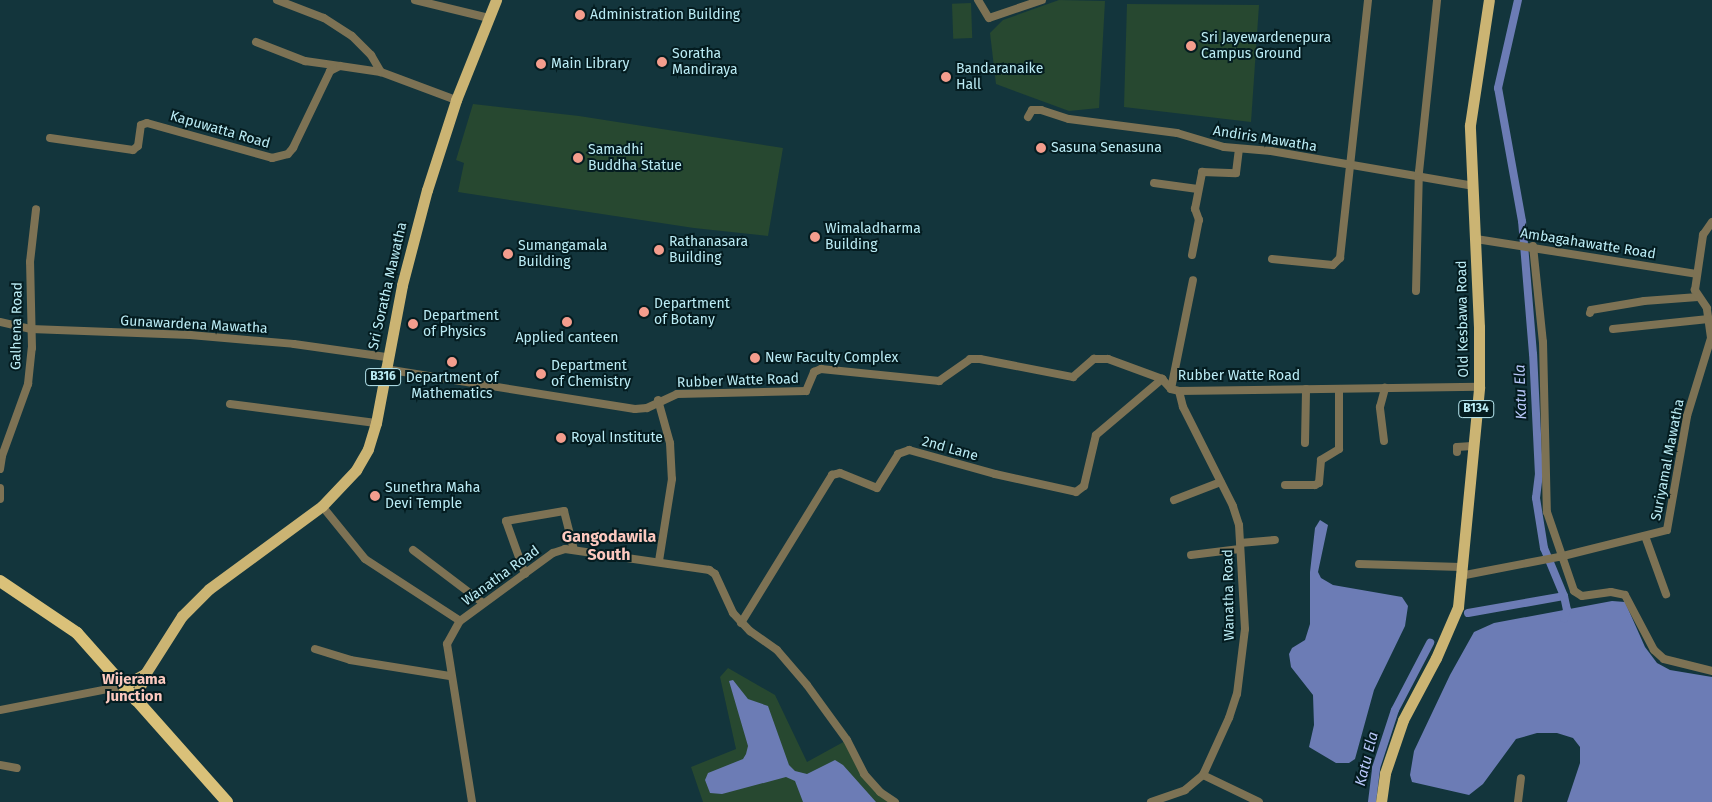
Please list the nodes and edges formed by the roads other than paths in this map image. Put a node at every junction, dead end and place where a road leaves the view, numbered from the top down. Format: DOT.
graph roads {
  1 [pos="277,0"];
  2 [pos="415,0"];
  3 [pos="496,0"];
  4 [pos="978,0"];
  5 [pos="1042,0"];
  6 [pos="1368,0"];
  7 [pos="1437,0"];
  8 [pos="1489,0"];
  9 [pos="489,18"];
  10 [pos="256,42"];
  11 [pos="340,66"];
  12 [pos="381,72"];
  13 [pos="456,100"];
  14 [pos="1028,117"];
  15 [pos="50,138"];
  16 [pos="1240,149"];
  17 [pos="1349,167"];
  18 [pos="1419,178"];
  19 [pos="1154,183"];
  20 [pos="1474,186"];
  21 [pos="1198,189"];
  22 [pos="36,209"];
  23 [pos="1712,222"];
  24 [pos="1476,239"];
  25 [pos="1533,246"];
  26 [pos="1192,255"];
  27 [pos="1272,259"];
  28 [pos="1696,274"];
  29 [pos="1193,280"];
  30 [pos="1416,290"];
  31 [pos="1698,297"];
  32 [pos="1590,313"];
  33 [pos="1708,319"];
  34 [pos="0,322"];
  35 [pos="31,328"];
  36 [pos="1613,329"];
  37 [pos="386,357"];
  38 [pos="384,369"];
  39 [pos="1162,379"];
  40 [pos="1479,387"];
  41 [pos="1385,388"];
  42 [pos="1306,389"];
  43 [pos="1339,389"];
  44 [pos="1175,390"];
  45 [pos="658,400"];
  46 [pos="230,404"];
  47 [pos="376,423"];
  48 [pos="1384,442"];
  49 [pos="1305,443"];
  50 [pos="1472,446"];
  51 [pos="1457,452"];
  52 [pos="0,469"];
  53 [pos="1221,482"];
  54 [pos="1285,485"];
  55 [pos="0,488"];
  56 [pos="0,499"];
  57 [pos="1174,500"];
  58 [pos="322,506"];
  59 [pos="1645,536"];
  60 [pos="1275,540"];
  61 [pos="1240,546"];
  62 [pos="413,550"];
  63 [pos="574,550"];
  64 [pos="1191,555"];
  65 [pos="1560,557"];
  66 [pos="658,561"];
  67 [pos="1359,564"];
  68 [pos="1461,571"];
  69 [pos="525,574"];
  70 [pos="0,581"];
  71 [pos="1666,594"];
  72 [pos="483,604"];
  73 [pos="460,621"];
  74 [pos="742,623"];
  75 [pos="315,649"];
  76 [pos="1712,671"];
  77 [pos="145,674"];
  78 [pos="450,676"];
  79 [pos="123,686"];
  80 [pos="135,700"];
  81 [pos="0,710"];
  82 [pos="0,766"];
  83 [pos="17,768"];
  84 [pos="1203,775"];
  85 [pos="1521,778"];
  86 [pos="226,802"];
  87 [pos="472,802"];
  88 [pos="895,802"];
  89 [pos="1151,802"];
  90 [pos="1260,802"];
  91 [pos="1381,802"];
  92 [pos="1518,802"];
  1 -- 12 [label="street"];
  2 -- 9 [label="street"];
  3 -- 9 [label="main road, Sri Soratha Mawatha / B316"];
  4 -- 5 [label="street"];
  6 -- 17 [label="street"];
  7 -- 18 [label="street"];
  8 -- 20 [label="main road, Old Kesbawa Road / B134"];
  9 -- 13 [label="main road, Sri Soratha Mawatha / B316"];
  10 -- 11 [label="street"];
  11 -- 12 [label="street"];
  11 -- 15 [label="street, Kapuwatta Road"];
  12 -- 13 [label="street"];
  13 -- 37 [label="main road, Sri Soratha Mawatha / B316"];
  14 -- 16 [label="street, Andiris Mawatha"];
  16 -- 17 [label="street, Andiris Mawatha"];
  16 -- 21 [label="street"];
  17 -- 18 [label="street, Andiris Mawatha"];
  17 -- 27 [label="street"];
  18 -- 20 [label="street, Andiris Mawatha"];
  18 -- 30 [label="street"];
  19 -- 21 [label="street"];
  20 -- 24 [label="main road, Old Kesbawa Road / B134"];
  21 -- 26 [label="street"];
  22 -- 35 [label="street, Galhena Road"];
  23 -- 28 [label="street, Suriyamal Mawatha"];
  24 -- 25 [label="street, Ambagahawatte Road"];
  24 -- 40 [label="main road, Old Kesbawa Road / B134"];
  25 -- 28 [label="street, Ambagahawatte Road"];
  25 -- 65 [label="street"];
  28 -- 31 [label="street, Suriyamal Mawatha"];
  29 -- 44 [label="street"];
  31 -- 32 [label="street"];
  31 -- 33 [label="street, Suriyamal Mawatha"];
  33 -- 36 [label="street"];
  33 -- 59 [label="street, Suriyamal Mawatha"];
  34 -- 35 [label="street, Gunawardena Mawatha"];
  35 -- 37 [label="street, Gunawardena Mawatha"];
  35 -- 52 [label="street, Galhena Road"];
  37 -- 38 [label="main road, Sri Soratha Mawatha / B316"];
  38 -- 45 [label="street, Rubber Watte Road"];
  38 -- 47 [label="main road, Sri Soratha Mawatha / B316"];
  39 -- 44 [label="street, Rubber Watte Road"];
  39 -- 45 [label="street, Rubber Watte Road"];
  39 -- 74 [label="street, 2nd Lane"];
  40 -- 41 [label="street, Rubber Watte Road"];
  40 -- 50 [label="main road, Old Kesbawa Road / B134"];
  41 -- 43 [label="street, Rubber Watte Road"];
  41 -- 48 [label="street"];
  42 -- 43 [label="street, Rubber Watte Road"];
  42 -- 44 [label="street, Rubber Watte Road"];
  42 -- 49 [label="street"];
  43 -- 54 [label="street"];
  44 -- 53 [label="street, Wanatha Road"];
  45 -- 66 [label="street"];
  46 -- 47 [label="street"];
  47 -- 58 [label="main road, Sri Soratha Mawatha / B316"];
  50 -- 51 [label="street"];
  50 -- 68 [label="main road, Old Kesbawa Road / B134"];
  53 -- 57 [label="street"];
  53 -- 61 [label="street, Wanatha Road"];
  55 -- 56 [label="street"];
  58 -- 73 [label="street"];
  58 -- 77 [label="main road, Sri Soratha Mawatha / B316"];
  59 -- 65 [label="street, Suriyamal Mawatha"];
  59 -- 71 [label="street"];
  60 -- 61 [label="street"];
  61 -- 64 [label="street"];
  61 -- 84 [label="street, Wanatha Road"];
  62 -- 72 [label="street"];
  63 -- 66 [label="street, Wanatha Road"];
  63 -- 69 [label="street, Wanatha Road"];
  63 -- 69 [label="street"];
  65 -- 68 [label="street, Suriyamal Mawatha"];
  65 -- 76 [label="street"];
  66 -- 74 [label="street, Wanatha Road"];
  67 -- 68 [label="street, Suriyamal Mawatha"];
  68 -- 91 [label="main road, Old Kesbawa Road / B134"];
  69 -- 72 [label="street, Wanatha Road"];
  70 -- 79 [label="highway"];
  72 -- 73 [label="street, Wanatha Road"];
  73 -- 78 [label="street, Wanatha Road"];
  74 -- 88 [label="street, Wanatha Road"];
  75 -- 78 [label="street"];
  77 -- 79 [label="main road, Sri Soratha Mawatha / B316"];
  77 -- 80 [label="main road, Sri Soratha Mawatha / B316"];
  78 -- 87 [label="street, Wanatha Road"];
  79 -- 80 [label="highway"];
  79 -- 81 [label="street"];
  80 -- 86 [label="highway"];
  82 -- 83 [label="street"];
  84 -- 89 [label="street, Wanatha Road"];
  84 -- 90 [label="street"];
  85 -- 92 [label="street"];
}
